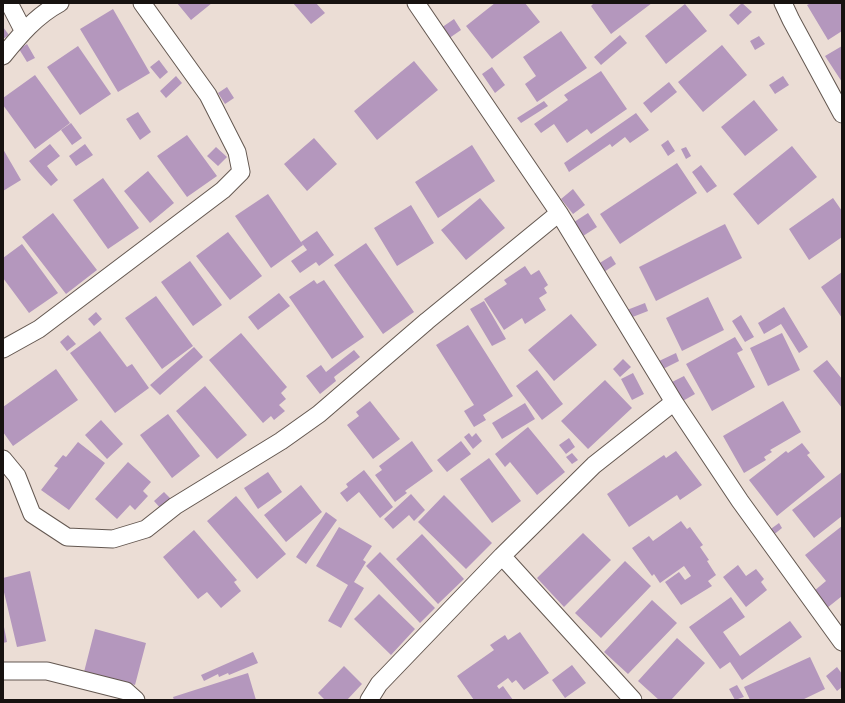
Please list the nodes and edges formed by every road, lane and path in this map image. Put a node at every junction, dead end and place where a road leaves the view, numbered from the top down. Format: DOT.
graph roads {
  1 [pos="9,3"];
  2 [pos="60,3"];
  3 [pos="142,3"];
  4 [pos="416,3"];
  5 [pos="783,3"];
  6 [pos="23,30"];
  7 [pos="3,56"];
  8 [pos="842,114"];
  9 [pos="559,213"];
  10 [pos="3,349"];
  11 [pos="674,402"];
  12 [pos="3,459"];
  13 [pos="502,556"];
  14 [pos="842,642"];
  15 [pos="3,671"];
  16 [pos="136,700"];
  17 [pos="369,700"];
  18 [pos="633,700"];
  1 -- 6 [label="street"];
  2 -- 6 [label="street"];
  3 -- 10 [label="street"];
  4 -- 9 [label="street"];
  5 -- 8 [label="street"];
  6 -- 7 [label="street"];
  9 -- 11 [label="street"];
  9 -- 12 [label="street"];
  11 -- 13 [label="street"];
  11 -- 14 [label="street"];
  13 -- 17 [label="street"];
  13 -- 18 [label="street"];
  15 -- 16 [label="street"];
}
